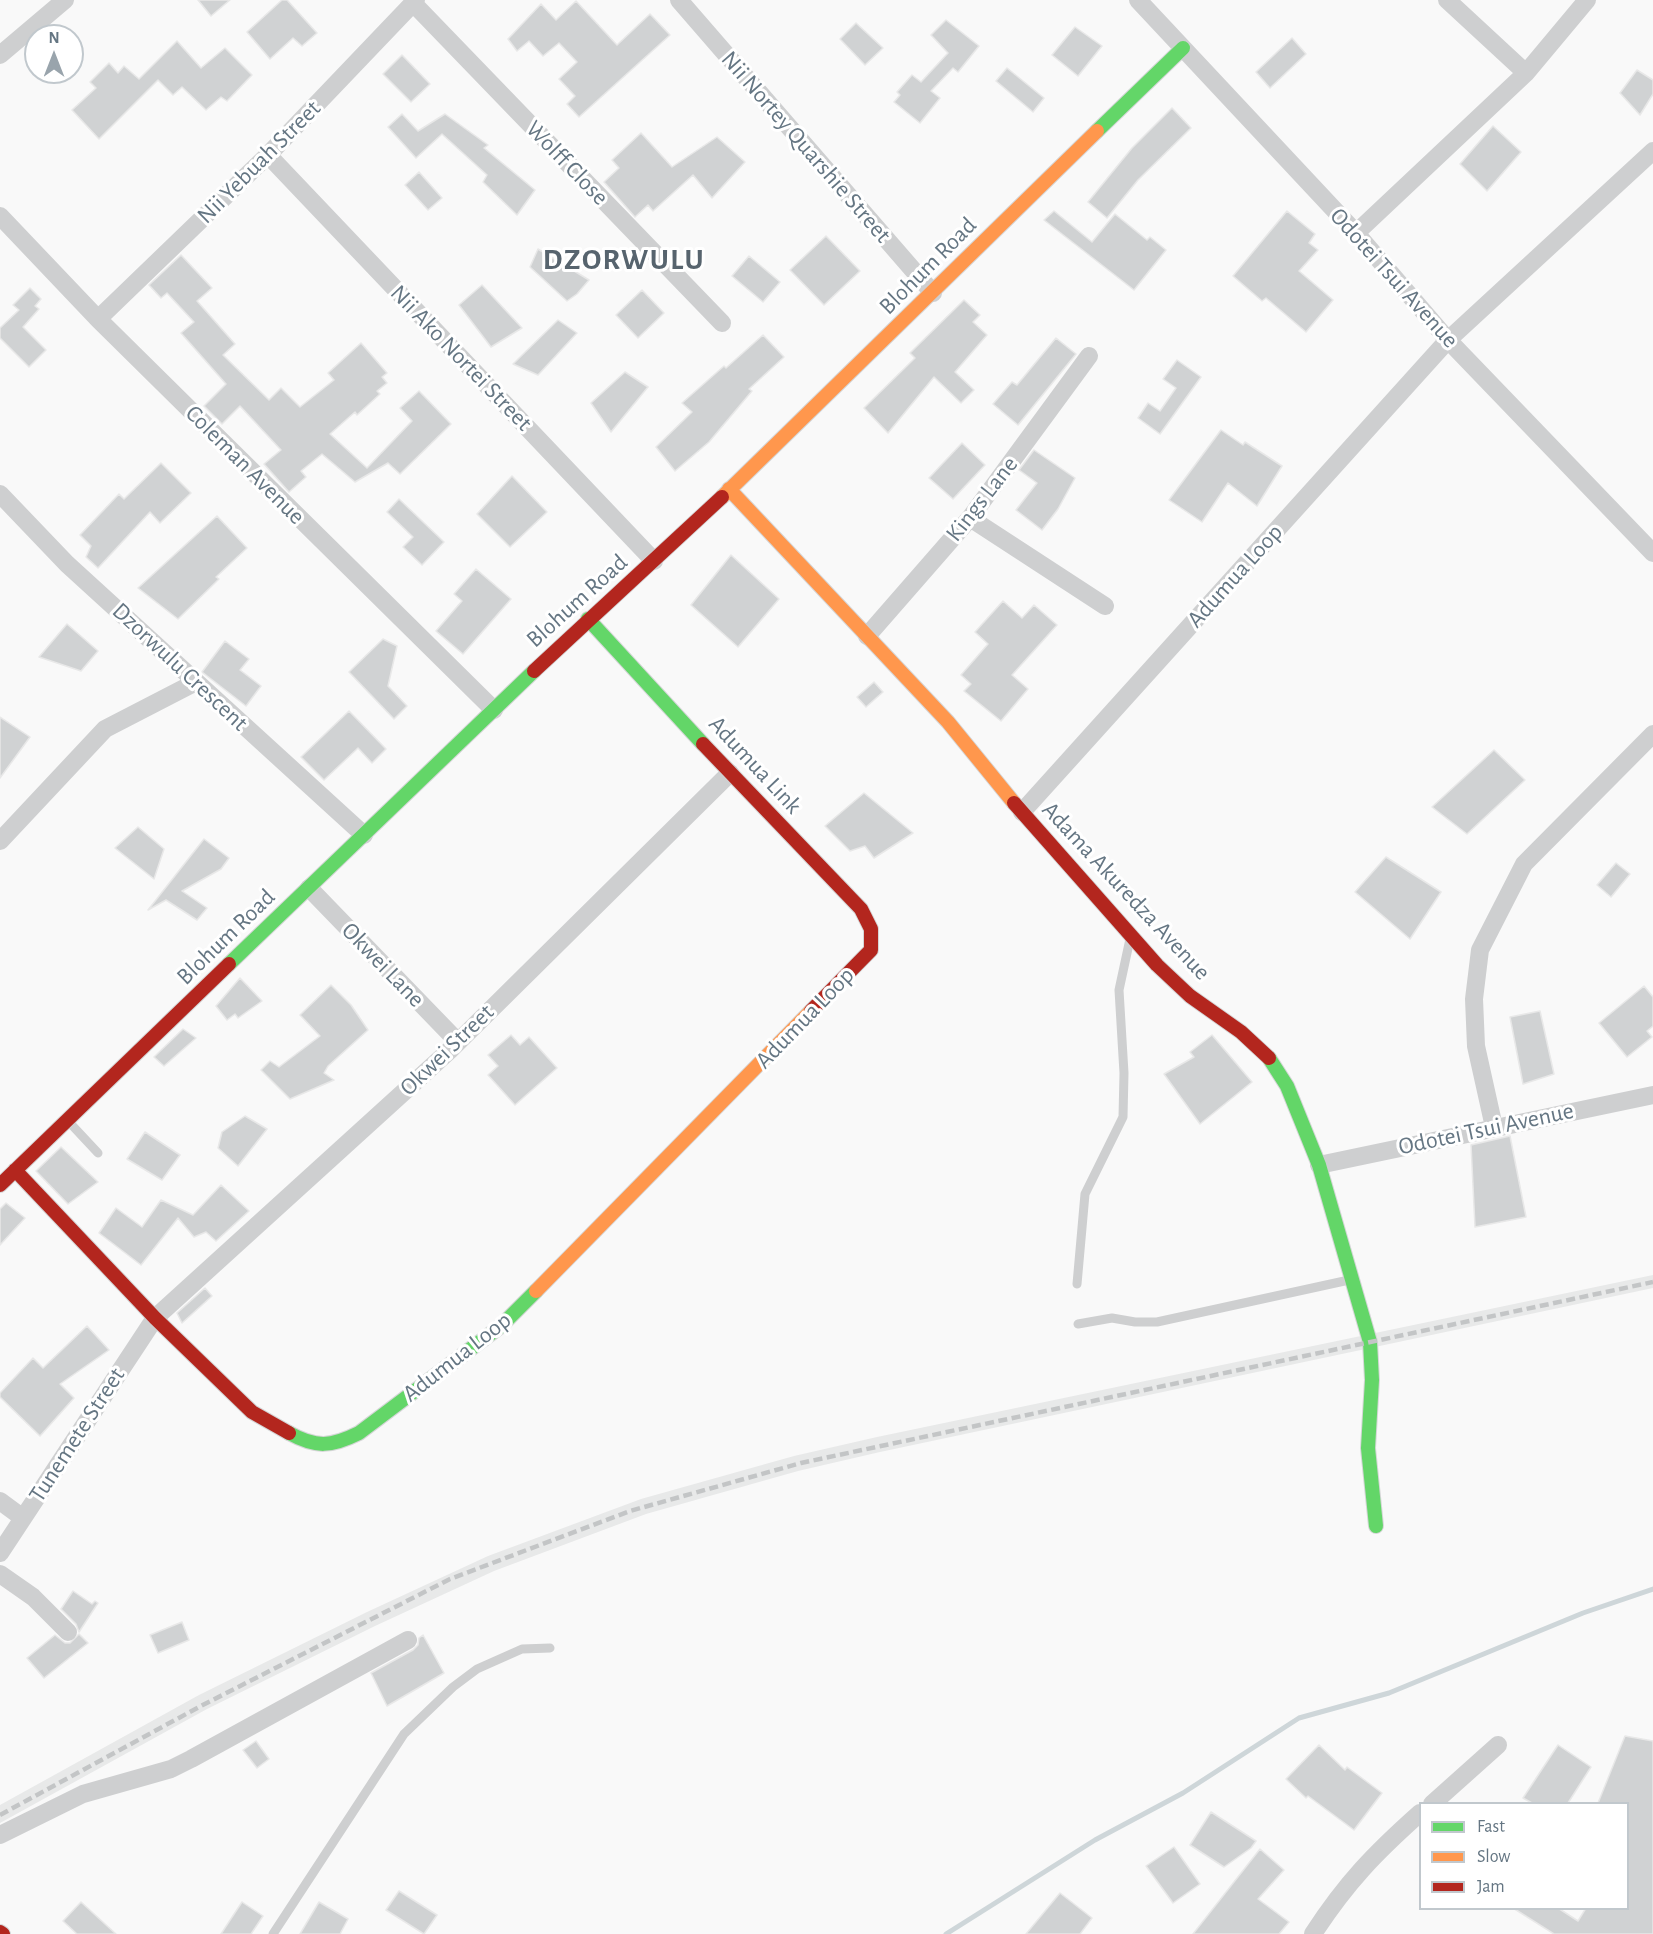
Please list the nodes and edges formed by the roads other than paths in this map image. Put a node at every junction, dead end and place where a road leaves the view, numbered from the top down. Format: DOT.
graph roads {
  1 [pos="65,0"];
  2 [pos="679,0"];
  3 [pos="1138,0"];
  4 [pos="1447,0"];
  5 [pos="1587,0"];
  6 [pos="414,2"];
  7 [pos="1183,48"];
  8 [pos="0,55"];
  9 [pos="1526,73"];
  10 [pos="1653,151"];
  11 [pos="268,155"];
  12 [pos="0,216"];
  13 [pos="1356,233"];
  14 [pos="933,293"];
  15 [pos="98,319"];
  16 [pos="722,323"];
  17 [pos="1448,340"];
  18 [pos="1089,356"];
  19 [pos="729,489"];
  20 [pos="0,494"];
  21 [pos="970,518"];
  22 [pos="1653,552"];
  23 [pos="654,561"];
  24 [pos="1105,606"];
  25 [pos="588,619"];
  26 [pos="867,636"];
  27 [pos="196,682"];
  28 [pos="494,710"];
  29 [pos="1653,735"];
  30 [pos="730,773"];
  31 [pos="1022,812"];
  32 [pos="364,835"];
  33 [pos="0,841"];
  34 [pos="309,888"];
  35 [pos="1131,934"];
  36 [pos="871,950"];
  37 [pos="458,1042"];
  38 [pos="1653,1095"];
  39 [pos="68,1120"];
  40 [pos="1494,1127"];
  41 [pos="98,1153"];
  42 [pos="1319,1165"];
  43 [pos="15,1170"];
  44 [pos="0,1185"];
  45 [pos="1350,1280"];
  46 [pos="1077,1284"];
  47 [pos="155,1318"];
  48 [pos="1078,1324"];
  49 [pos="0,1501"];
  50 [pos="23,1518"];
  51 [pos="1376,1526"];
  52 [pos="0,1553"];
  53 [pos="0,1574"];
  54 [pos="68,1632"];
  55 [pos="408,1640"];
  56 [pos="550,1648"];
  57 [pos="1498,1745"];
  58 [pos="1433,1802"];
  59 [pos="1419,1814"];
  60 [pos="0,1835"];
  61 [pos="273,1934"];
  62 [pos="1313,1934"];
  1 -- 8 [label="street"];
  2 -- 14 [label="street, Nii Nortey Quarshie Street"];
  3 -- 7 [label="street, Odotei Tsui Avenue"];
  4 -- 9 [label="street"];
  5 -- 9 [label="street"];
  6 -- 11 [label="street, Nii Yebuah Street"];
  6 -- 16 [label="street, Wolff Close"];
  7 -- 13 [label="street, Odotei Tsui Avenue"];
  7 -- 14 [label="street, Blohum Road"];
  9 -- 13 [label="street"];
  10 -- 17 [label="street, Adumua Loop"];
  11 -- 15 [label="street, Nii Yebuah Street"];
  11 -- 23 [label="street, Nii Ako Nortei Street"];
  12 -- 15 [label="street, Coleman Avenue"];
  13 -- 17 [label="street, Odotei Tsui Avenue"];
  14 -- 19 [label="street, Blohum Road"];
  15 -- 28 [label="street, Coleman Avenue"];
  17 -- 22 [label="street, Odotei Tsui Avenue"];
  17 -- 31 [label="street, Adumua Loop"];
  18 -- 21 [label="street, Kings Lane"];
  19 -- 23 [label="street, Blohum Road"];
  19 -- 26 [label="street, Adama Akuredza Avenue"];
  20 -- 27 [label="street, Dzorwulu Crescent"];
  21 -- 24 [label="street"];
  21 -- 26 [label="street, Kings Lane"];
  23 -- 25 [label="street, Blohum Road"];
  25 -- 28 [label="street, Blohum Road"];
  25 -- 30 [label="street, Adumua Link"];
  26 -- 31 [label="street, Adama Akuredza Avenue"];
  27 -- 32 [label="street, Dzorwulu Crescent"];
  27 -- 33 [label="street"];
  28 -- 32 [label="street, Blohum Road"];
  29 -- 40 [label="street"];
  30 -- 36 [label="street, Adumua Link"];
  30 -- 37 [label="street, Okwei Street"];
  31 -- 35 [label="street, Adama Akuredza Avenue"];
  32 -- 34 [label="street, Blohum Road"];
  34 -- 37 [label="street, Okwei Lane"];
  34 -- 39 [label="street, Blohum Road"];
  35 -- 42 [label="street, Adama Akuredza Avenue"];
  35 -- 46 [label="lane"];
  36 -- 47 [label="street, Adumua Loop"];
  37 -- 47 [label="street, Okwei Street"];
  38 -- 40 [label="street, Odotei Tsui Avenue"];
  39 -- 41 [label="lane"];
  39 -- 43 [label="street, Blohum Road"];
  40 -- 42 [label="street, Odotei Tsui Avenue"];
  42 -- 45 [label="street, Adama Akuredza Avenue"];
  43 -- 44 [label="street, Blohum Road"];
  43 -- 47 [label="street, Adumua Loop"];
  45 -- 48 [label="lane"];
  45 -- 51 [label="street, Adama Akuredza Avenue"];
  47 -- 50 [label="street, Tunemete Street"];
  49 -- 50 [label="street"];
  50 -- 52 [label="street, Tunemete Street"];
  53 -- 54 [label="street"];
  55 -- 60 [label="street"];
  56 -- 61 [label="lane"];
  57 -- 58 [label="street"];
  59 -- 62 [label="street"];
}
